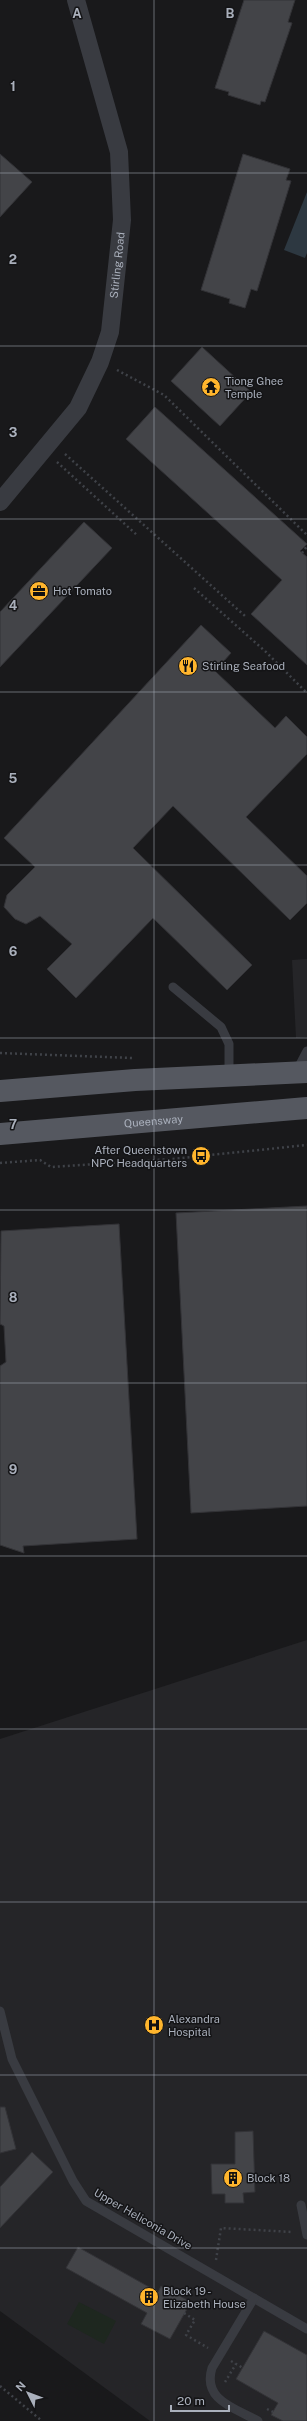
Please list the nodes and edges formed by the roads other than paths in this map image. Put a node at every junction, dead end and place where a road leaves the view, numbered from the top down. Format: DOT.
graph roads {
  1 [pos="76,0"];
  2 [pos="0,502"];
  3 [pos="173,987"];
  4 [pos="307,1051"];
  5 [pos="301,1072"];
  6 [pos="229,1077"];
  7 [pos="0,1091"];
  8 [pos="307,1108"];
  9 [pos="0,1134"];
  10 [pos="0,2011"];
  11 [pos="301,2205"];
  12 [pos="307,2234"];
  13 [pos="254,2298"];
  14 [pos="307,2329"];
  15 [pos="258,2421"];
  1 -- 2 [label="street, Stirling Road"];
  3 -- 6 [label="lane"];
  4 -- 5 [label="lane"];
  5 -- 6 [label="main road"];
  6 -- 7 [label="main road"];
  8 -- 9 [label="main road, Queensway"];
  10 -- 13 [label="lane, Upper Heliconia Drive"];
  11 -- 12 [label="lane"];
  13 -- 14 [label="lane, Upper Heliconia Drive"];
  13 -- 15 [label="lane"];
}
